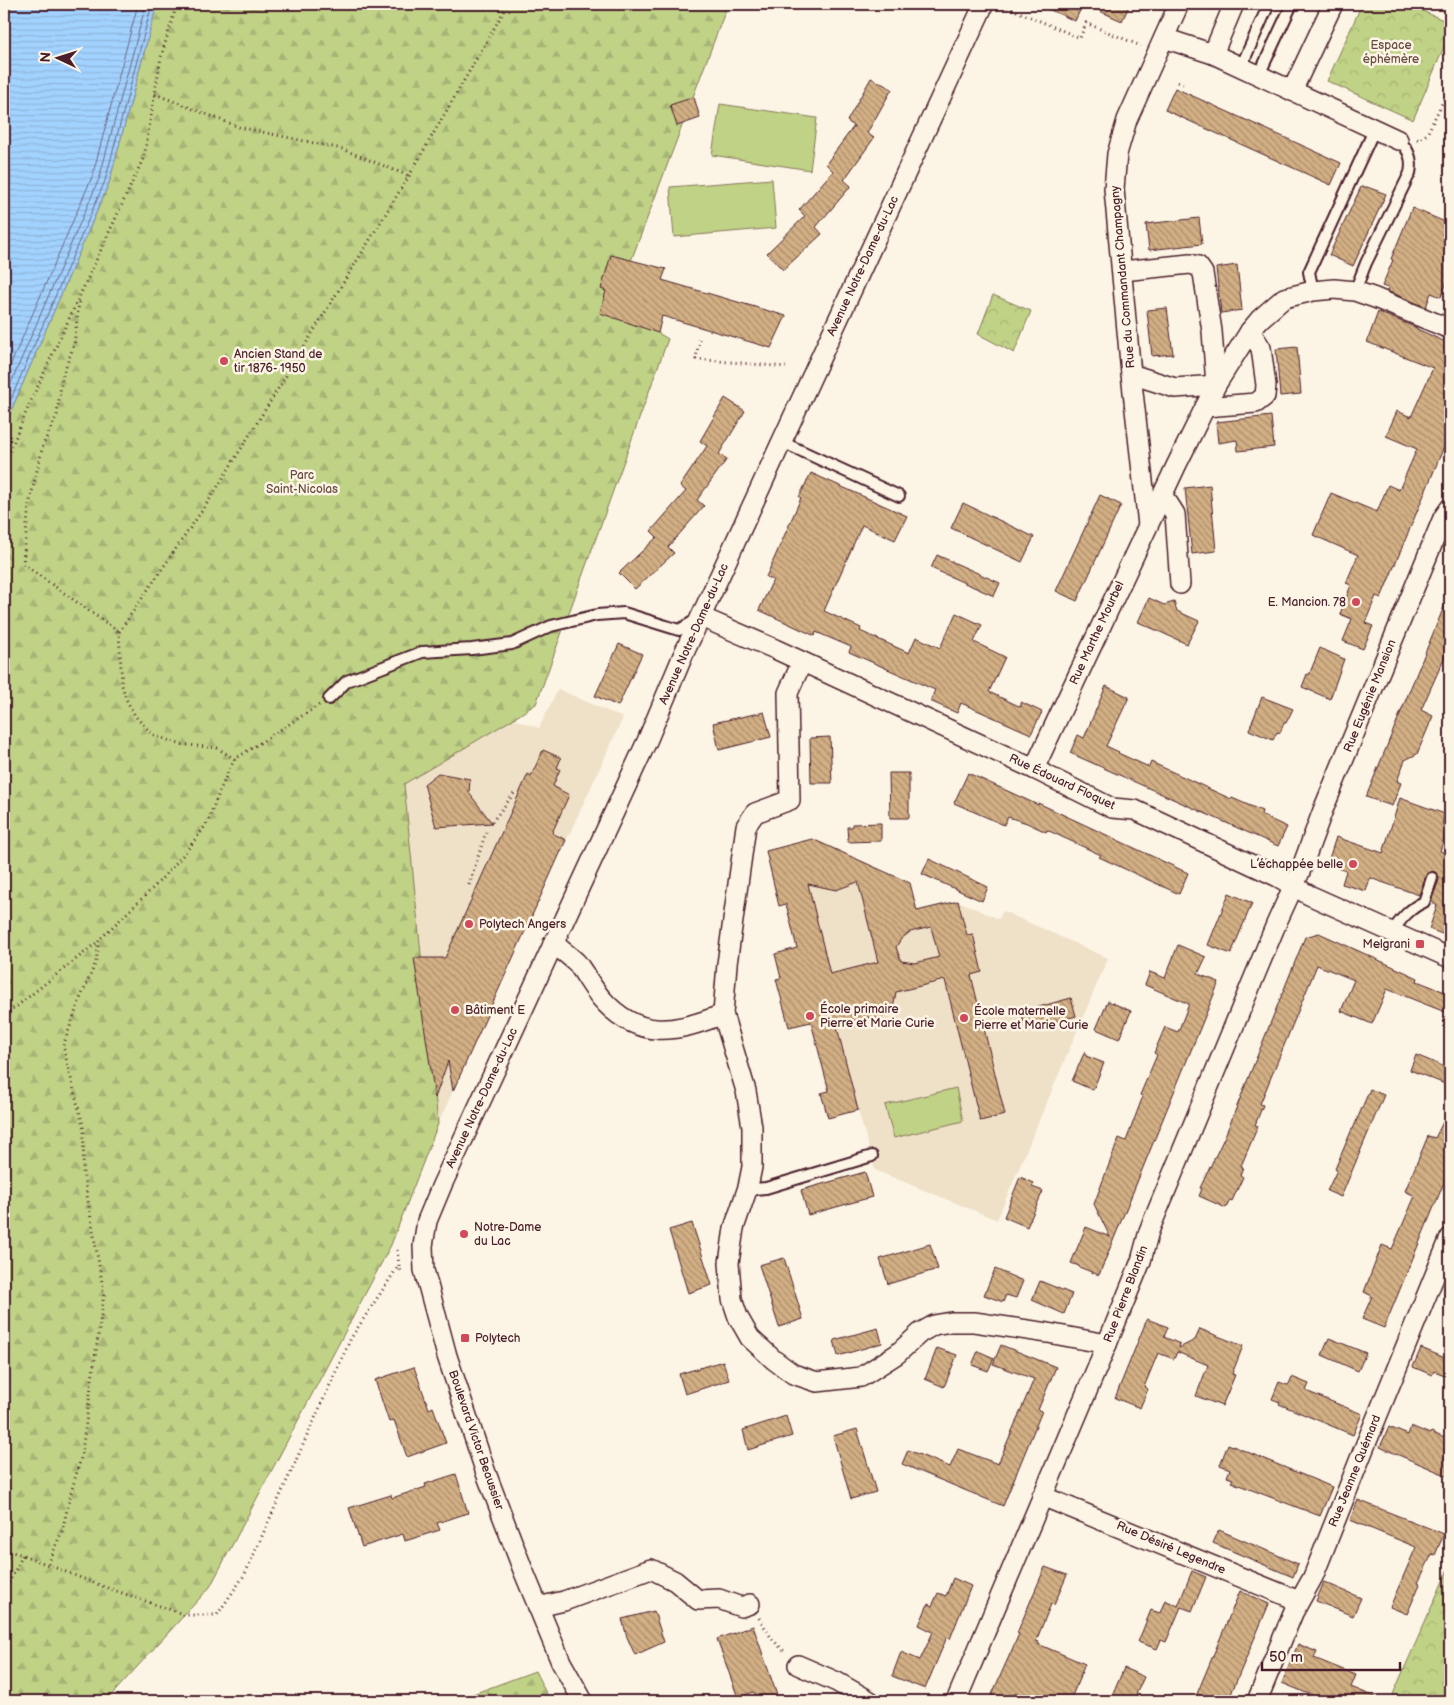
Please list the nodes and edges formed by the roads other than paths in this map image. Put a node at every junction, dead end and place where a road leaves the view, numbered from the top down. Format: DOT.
graph roads {
  1 [pos="984,4"];
  2 [pos="1179,4"];
  3 [pos="1234,4"];
  4 [pos="1269,4"];
  5 [pos="1292,4"];
  6 [pos="1333,4"];
  7 [pos="1164,38"];
  8 [pos="1213,54"];
  9 [pos="1241,67"];
  10 [pos="1259,75"];
  11 [pos="1292,91"];
  12 [pos="1375,128"];
  13 [pos="1406,138"];
  14 [pos="1122,272"];
  15 [pos="1313,291"];
  16 [pos="1355,291"];
  17 [pos="1450,329"];
  18 [pos="1250,332"];
  19 [pos="1131,374"];
  20 [pos="1216,385"];
  21 [pos="1205,407"];
  22 [pos="782,442"];
  23 [pos="900,496"];
  24 [pos="1161,498"];
  25 [pos="1450,508"];
  26 [pos="1148,524"];
  27 [pos="1180,584"];
  28 [pos="701,617"];
  29 [pos="802,662"];
  30 [pos="329,699"];
  31 [pos="1034,769"];
  32 [pos="1432,878"];
  33 [pos="1294,886"];
  34 [pos="1392,932"];
  35 [pos="553,944"];
  36 [pos="1450,958"];
  37 [pos="723,1014"];
  38 [pos="872,1156"];
  39 [pos="748,1187"];
  40 [pos="1450,1238"];
  41 [pos="424,1270"];
  42 [pos="1107,1344"];
  43 [pos="1042,1496"];
  44 [pos="1300,1601"];
  45 [pos="750,1604"];
  46 [pos="538,1607"];
  47 [pos="798,1665"];
  48 [pos="583,1701"];
  49 [pos="870,1701"];
  50 [pos="956,1701"];
  51 [pos="1257,1701"];
  1 -- 22 [label="street, Avenue Notre-Dame-du-Lac"];
  2 -- 7 [label="street, Rue du Commandant Champagny"];
  3 -- 8 [label="street"];
  4 -- 9 [label="lane"];
  5 -- 10 [label="lane"];
  6 -- 11 [label="street"];
  7 -- 8 [label="street"];
  7 -- 14 [label="street, Rue du Commandant Champagny"];
  8 -- 9 [label="street"];
  9 -- 10 [label="street"];
  10 -- 11 [label="street"];
  11 -- 12 [label="street"];
  12 -- 13 [label="street"];
  12 -- 15 [label="lane"];
  13 -- 16 [label="lane"];
  14 -- 19 [label="street, Rue du Commandant Champagny"];
  14 -- 20 [label="street"];
  15 -- 16 [label="street, Rue Marthe Mourbel"];
  15 -- 18 [label="street, Rue Marthe Mourbel"];
  16 -- 17 [label="street, Rue Marthe Mourbel"];
  18 -- 20 [label="street, Rue Marthe Mourbel"];
  18 -- 21 [label="street"];
  19 -- 20 [label="street"];
  19 -- 26 [label="street, Rue du Commandant Champagny"];
  20 -- 21 [label="street, Rue Marthe Mourbel"];
  21 -- 24 [label="street, Rue Marthe Mourbel"];
  22 -- 23 [label="lane"];
  22 -- 28 [label="street, Avenue Notre-Dame-du-Lac"];
  24 -- 26 [label="street, Rue Marthe Mourbel"];
  24 -- 27 [label="street"];
  25 -- 33 [label="street, Rue Eugénie Mansion"];
  26 -- 31 [label="street, Rue Marthe Mourbel"];
  28 -- 29 [label="street, Rue Édouard Floquet"];
  28 -- 30 [label="lane"];
  28 -- 35 [label="street, Avenue Notre-Dame-du-Lac"];
  29 -- 31 [label="street, Rue Édouard Floquet"];
  29 -- 37 [label="street"];
  31 -- 33 [label="street, Rue Édouard Floquet"];
  32 -- 34 [label="lane"];
  33 -- 34 [label="street, Rue Édouard Floquet"];
  33 -- 42 [label="street, Rue Pierre Blandin"];
  34 -- 36 [label="street, Rue Édouard Floquet"];
  35 -- 37 [label="street"];
  35 -- 41 [label="street, Avenue Notre-Dame-du-Lac"];
  37 -- 39 [label="street"];
  38 -- 39 [label="lane"];
  39 -- 42 [label="street"];
  40 -- 44 [label="street, Rue Jeanne Quémard"];
  41 -- 46 [label="street, Boulevard Victor Beaussier"];
  42 -- 43 [label="street, Rue Pierre Blandin"];
  43 -- 44 [label="street, Rue Désiré Legendre"];
  43 -- 50 [label="street, Rue Pierre Blandin"];
  44 -- 51 [label="street, Rue Jeanne Quémard"];
  45 -- 46 [label="street"];
  46 -- 48 [label="street, Boulevard Victor Beaussier"];
  47 -- 49 [label="street"];
}
